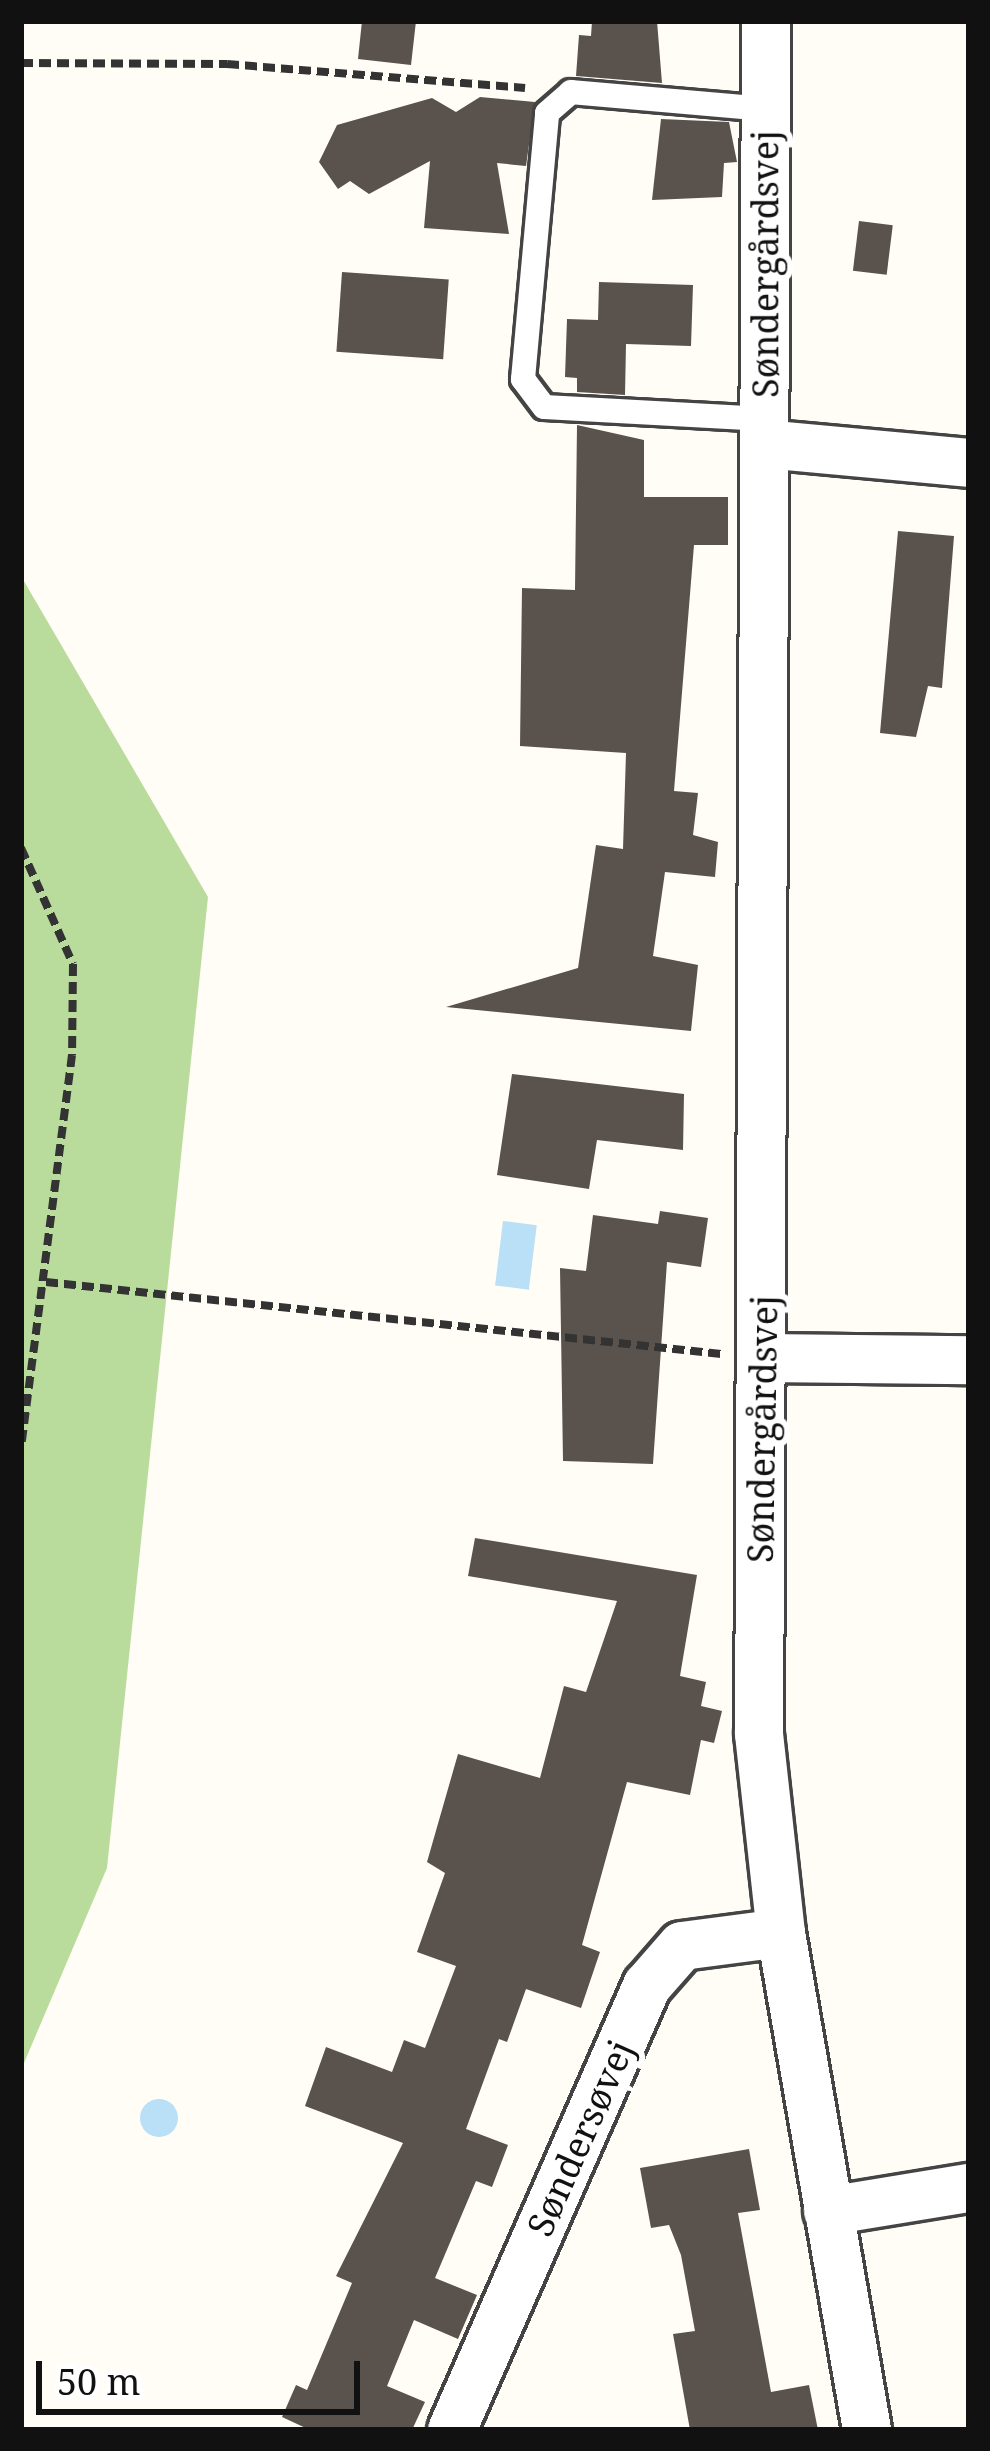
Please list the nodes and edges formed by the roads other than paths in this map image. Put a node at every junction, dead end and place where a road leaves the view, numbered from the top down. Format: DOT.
graph roads {
  1 [pos="766,21"];
  2 [pos="765,109"];
  3 [pos="765,432"];
  4 [pos="969,463"];
  5 [pos="764,1358"];
  6 [pos="969,1360"];
  7 [pos="781,1933"];
  8 [pos="969,2188"];
  9 [pos="828,2211"];
  10 [pos="452,2430"];
  11 [pos="867,2430"];
  1 -- 2 [label="street, Søndergårdsvej"];
  2 -- 3 [label="street, Søndergårdsvej"];
  2 -- 3 [label="lane, Søndergårdsvej"];
  3 -- 4 [label="street"];
  3 -- 5 [label="street, Søndergårdsvej"];
  5 -- 6 [label="street"];
  5 -- 7 [label="street, Søndergårdsvej"];
  7 -- 9 [label="street, Søndergårdsvej"];
  7 -- 10 [label="street, Søndersøvej"];
  8 -- 9 [label="street"];
  9 -- 11 [label="street, Søndergårdsvej"];
}
